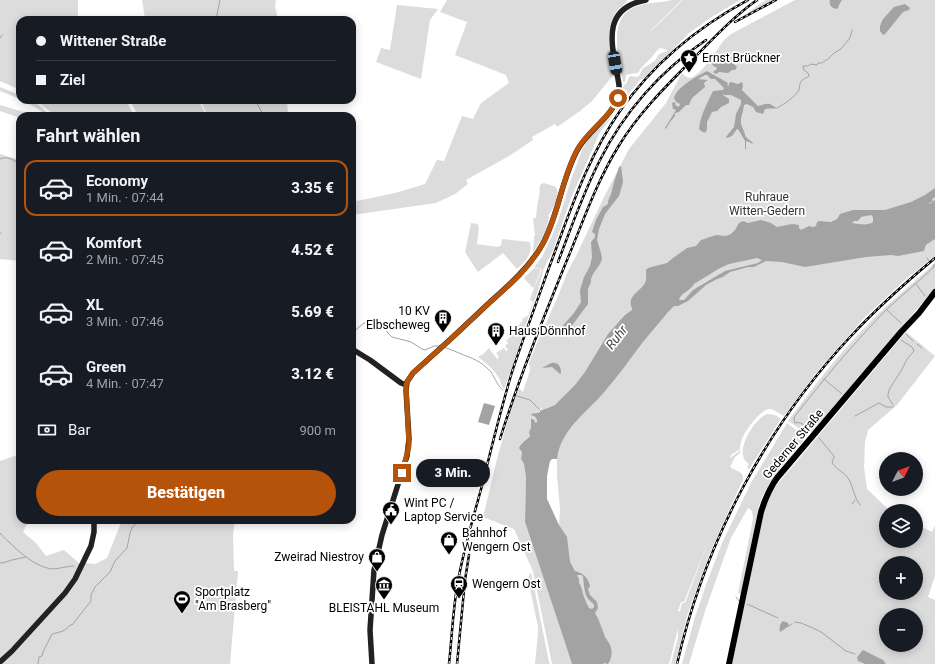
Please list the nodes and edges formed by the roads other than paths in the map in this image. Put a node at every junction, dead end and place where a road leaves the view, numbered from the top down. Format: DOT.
graph roads {
  1 [pos="646,0"];
  2 [pos="935,292"];
  3 [pos="356,351"];
  4 [pos="406,385"];
  5 [pos="94,524"];
  6 [pos="0,662"];
  7 [pos="372,664"];
  8 [pos="729,664"];
  1 -- 4 [label="main road"];
  2 -- 8 [label="main road, Gederner Straße"];
  3 -- 4 [label="main road"];
  4 -- 7 [label="main road"];
  5 -- 6 [label="main road"];
}
